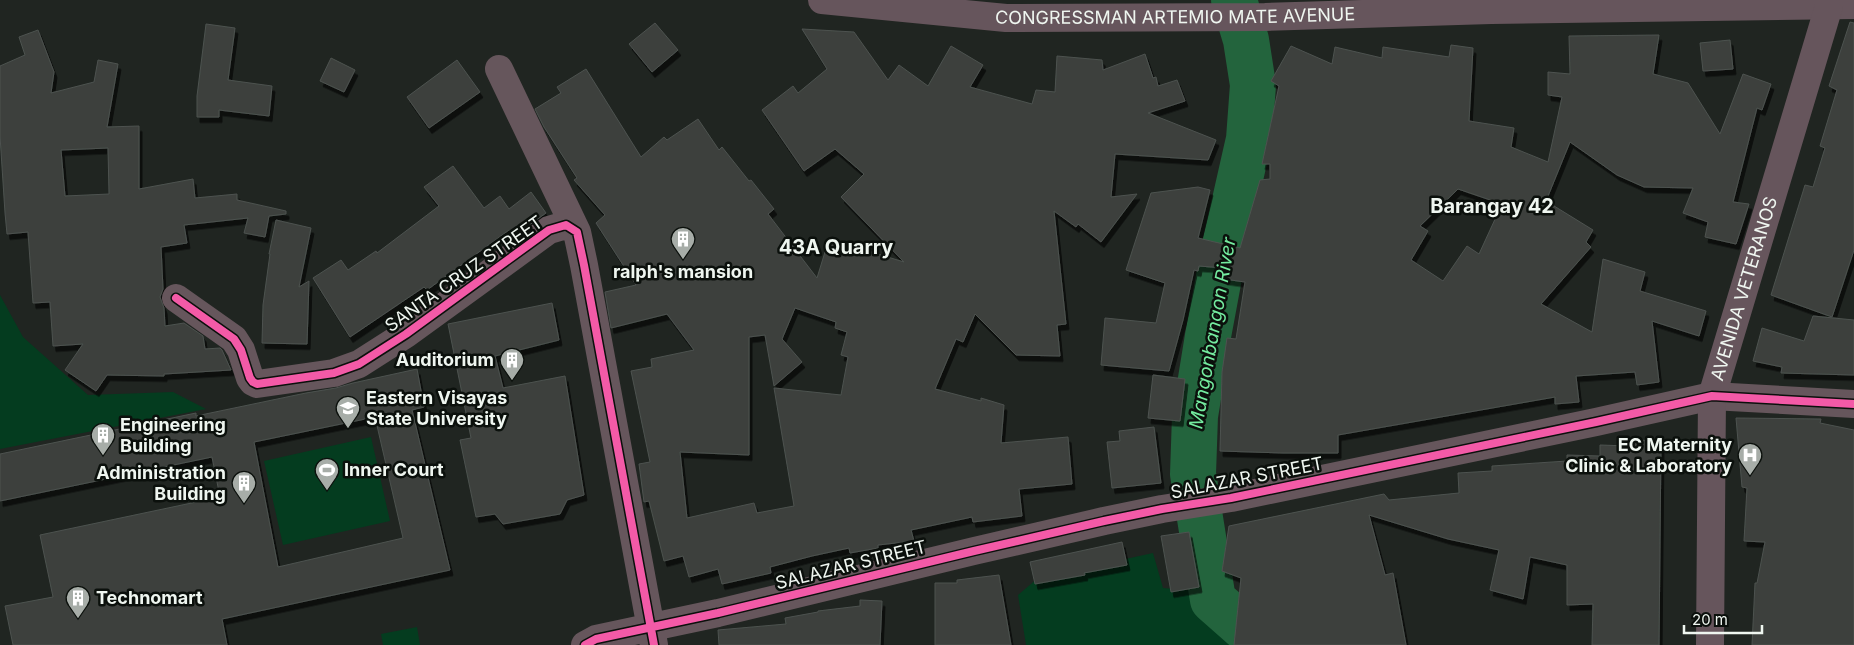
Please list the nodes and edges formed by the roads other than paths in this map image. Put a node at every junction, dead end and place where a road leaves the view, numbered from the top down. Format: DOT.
graph roads {
  1 [pos="822,0"];
  2 [pos="1838,4"];
  3 [pos="1854,17"];
  4 [pos="1818,44"];
  5 [pos="499,69"];
  6 [pos="577,232"];
  7 [pos="176,298"];
  8 [pos="1712,396"];
  9 [pos="1854,404"];
  10 [pos="653,637"];
  11 [pos="585,645"];
  12 [pos="1710,645"];
  1 -- 2 [label="main road, CONGRESSMAN ARTEMIO MATE AVENUE"];
  2 -- 4 [label="main road, AVENIDA VETERANOS"];
  3 -- 4 [label="main road"];
  4 -- 8 [label="main road, AVENIDA VETERANOS"];
  5 -- 6 [label="street"];
  6 -- 7 [label="street, SANTA CRUZ STREET"];
  6 -- 10 [label="street"];
  8 -- 9 [label="street, SALAZAR STREET"];
  8 -- 10 [label="street, SALAZAR STREET"];
  8 -- 12 [label="main road, AVENIDA VETERANOS"];
  10 -- 11 [label="street, SALAZAR STREET"];
}
